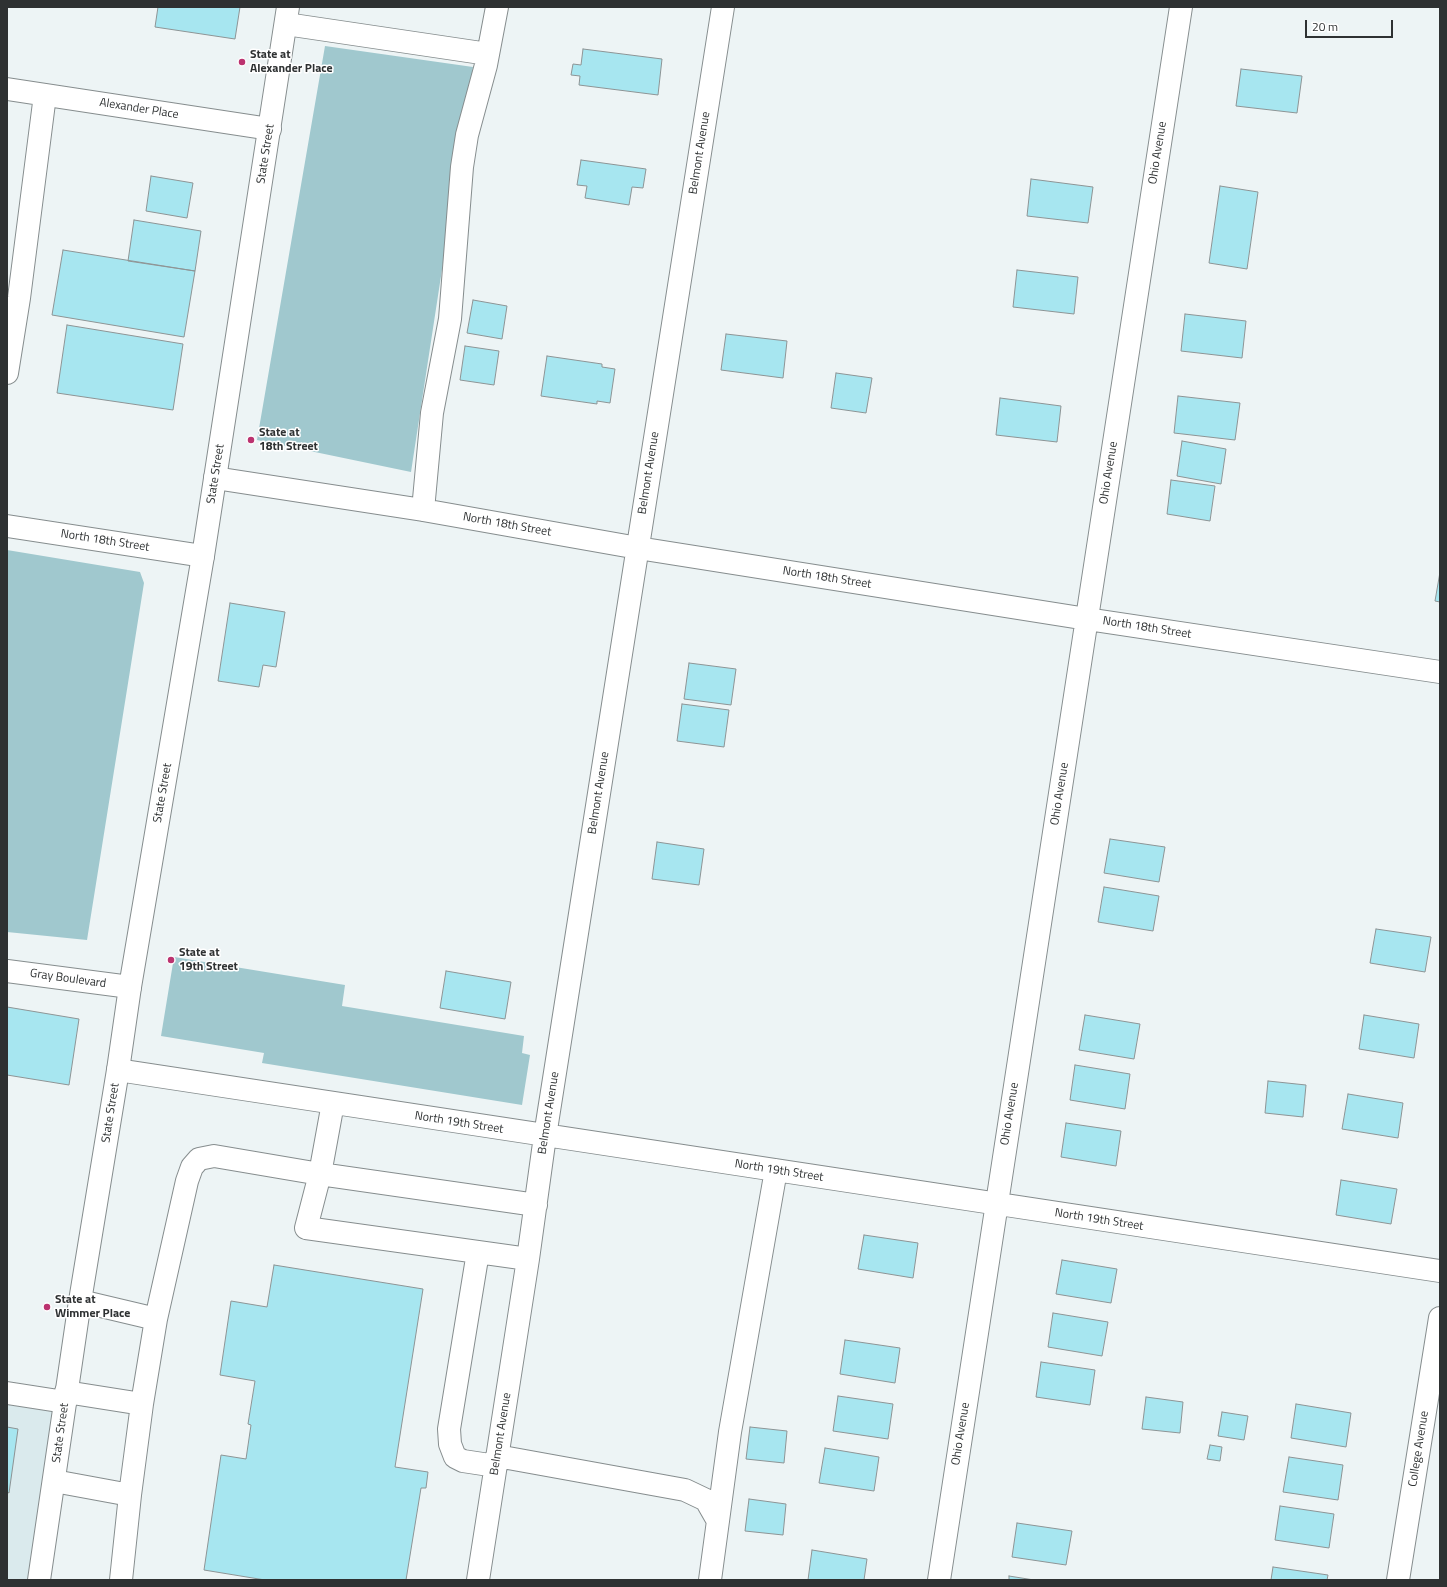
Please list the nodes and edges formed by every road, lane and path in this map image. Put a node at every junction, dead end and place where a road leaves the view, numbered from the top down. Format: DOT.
graph roads {
  1 [pos="497,7"];
  2 [pos="723,7"];
  3 [pos="1181,7"];
  4 [pos="287,15"];
  5 [pos="488,54"];
  6 [pos="7,89"];
  7 [pos="45,95"];
  8 [pos="270,129"];
  9 [pos="12,307"];
  10 [pos="7,373"];
  11 [pos="215,478"];
  12 [pos="422,510"];
  13 [pos="7,526"];
  14 [pos="638,548"];
  15 [pos="203,556"];
  16 [pos="1087,619"];
  17 [pos="1440,672"];
  18 [pos="7,971"];
  19 [pos="130,987"];
  20 [pos="118,1070"];
  21 [pos="333,1103"];
  22 [pos="545,1136"];
  23 [pos="776,1170"];
  24 [pos="320,1174"];
  25 [pos="536,1205"];
  26 [pos="996,1205"];
  27 [pos="478,1252"];
  28 [pos="528,1259"];
  29 [pos="1440,1271"];
  30 [pos="80,1301"];
  31 [pos="1440,1318"];
  32 [pos="156,1319"];
  33 [pos="7,1393"];
  34 [pos="66,1397"];
  35 [pos="142,1404"];
  36 [pos="496,1461"];
  37 [pos="54,1481"];
  38 [pos="130,1495"];
  39 [pos="718,1521"];
  40 [pos="39,1580"];
  41 [pos="121,1580"];
  42 [pos="478,1580"];
  43 [pos="710,1580"];
  44 [pos="939,1580"];
  45 [pos="1398,1580"];
  1 -- 5 [label="street"];
  2 -- 14 [label="street, Belmont Avenue"];
  3 -- 16 [label="street, Ohio Avenue"];
  4 -- 5 [label="street"];
  4 -- 8 [label="street, State Street"];
  5 -- 12 [label="street"];
  6 -- 7 [label="street, Alexander Place"];
  7 -- 8 [label="street, Alexander Place"];
  7 -- 9 [label="street"];
  8 -- 11 [label="street, State Street"];
  9 -- 10 [label="street"];
  11 -- 12 [label="street, North 18th Street"];
  11 -- 15 [label="street, State Street"];
  12 -- 14 [label="street, North 18th Street"];
  13 -- 15 [label="street, North 18th Street"];
  14 -- 16 [label="street, North 18th Street"];
  14 -- 22 [label="street, Belmont Avenue"];
  15 -- 19 [label="street, State Street"];
  16 -- 17 [label="street, North 18th Street"];
  16 -- 26 [label="street, Ohio Avenue"];
  18 -- 19 [label="street, Gray Boulevard"];
  19 -- 20 [label="street, State Street"];
  20 -- 21 [label="street, North 19th Street"];
  20 -- 30 [label="street, State Street"];
  21 -- 22 [label="street, North 19th Street"];
  21 -- 24 [label="street"];
  22 -- 23 [label="street, North 19th Street"];
  22 -- 25 [label="street, Belmont Avenue"];
  23 -- 26 [label="street, North 19th Street"];
  23 -- 39 [label="street"];
  24 -- 25 [label="street"];
  24 -- 27 [label="street"];
  24 -- 32 [label="street"];
  25 -- 28 [label="street, Belmont Avenue"];
  26 -- 29 [label="street, North 19th Street"];
  26 -- 44 [label="street, Ohio Avenue"];
  27 -- 28 [label="street"];
  27 -- 36 [label="street"];
  28 -- 36 [label="street, Belmont Avenue"];
  30 -- 32 [label="street"];
  30 -- 34 [label="street, State Street"];
  31 -- 45 [label="street, College Avenue"];
  32 -- 35 [label="street"];
  33 -- 34 [label="street"];
  34 -- 35 [label="street"];
  34 -- 37 [label="street, State Street"];
  35 -- 38 [label="street"];
  36 -- 39 [label="street"];
  36 -- 42 [label="street, Belmont Avenue"];
  37 -- 38 [label="street"];
  37 -- 40 [label="street, State Street"];
  38 -- 41 [label="street"];
  39 -- 43 [label="street"];
}
